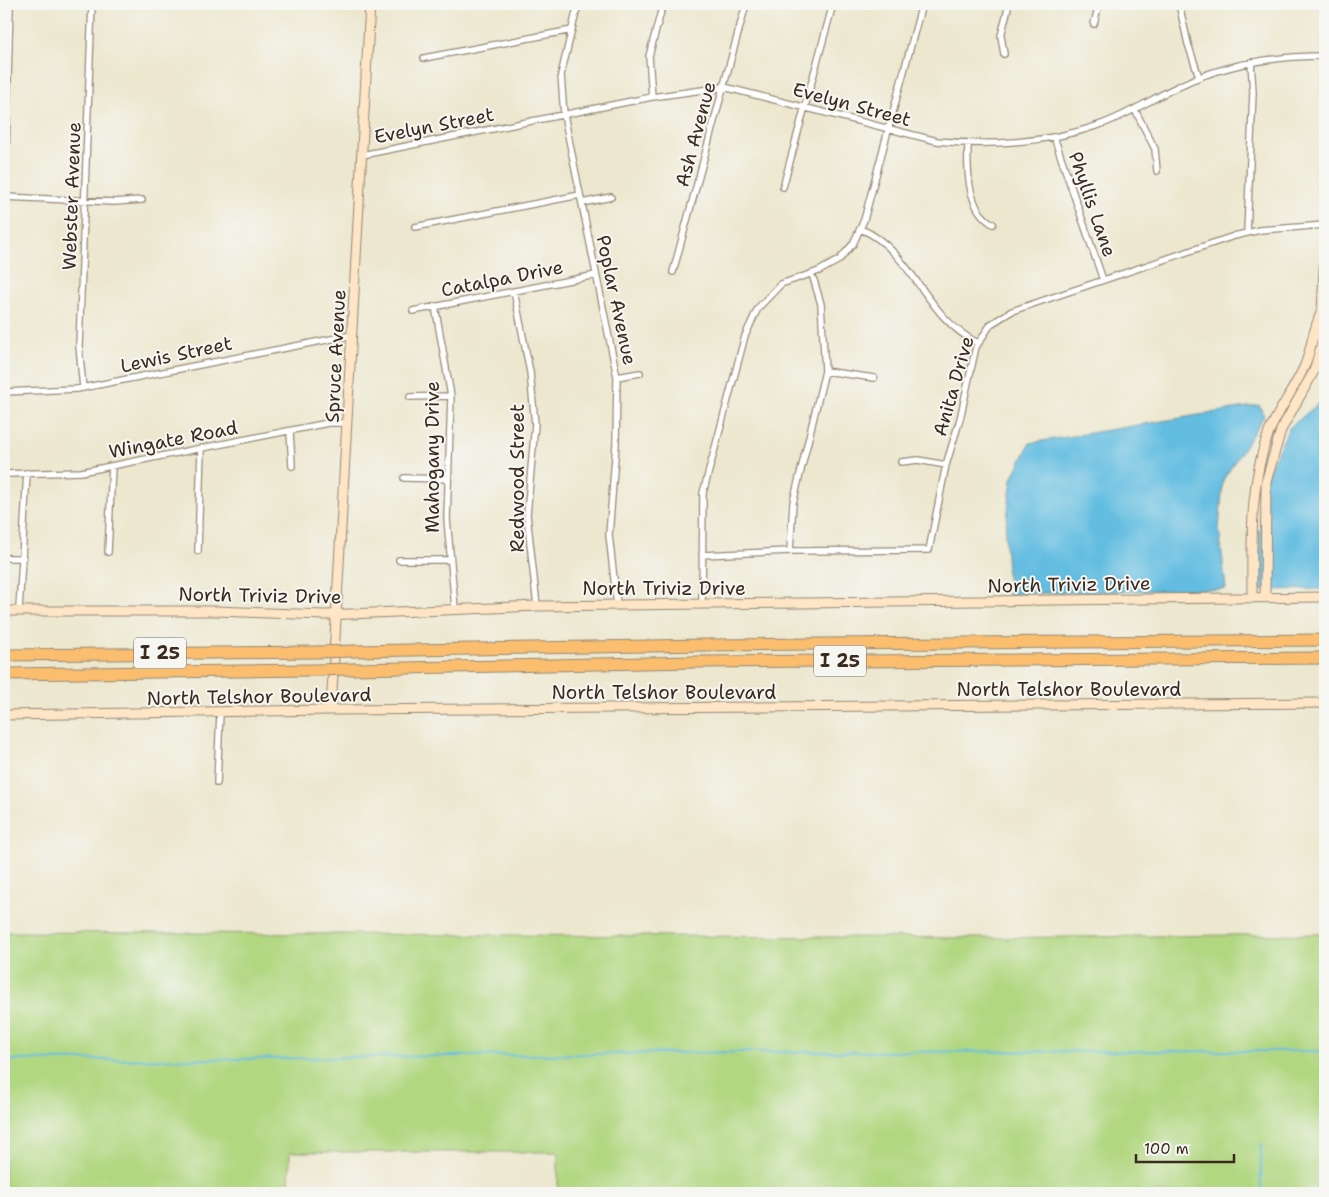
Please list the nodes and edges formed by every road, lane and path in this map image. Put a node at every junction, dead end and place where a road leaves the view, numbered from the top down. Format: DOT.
graph roads {
  1 [pos="10,4"];
  2 [pos="92,4"];
  3 [pos="370,4"];
  4 [pos="578,4"];
  5 [pos="663,4"];
  6 [pos="746,4"];
  7 [pos="833,4"];
  8 [pos="922,4"];
  9 [pos="1009,4"];
  10 [pos="1099,4"];
  11 [pos="1179,4"];
  12 [pos="1094,24"];
  13 [pos="572,30"];
  14 [pos="1004,54"];
  15 [pos="1325,56"];
  16 [pos="424,58"];
  17 [pos="1251,62"];
  18 [pos="1198,77"];
  19 [pos="724,87"];
  20 [pos="652,97"];
  21 [pos="805,107"];
  22 [pos="1135,110"];
  23 [pos="564,115"];
  24 [pos="889,130"];
  25 [pos="1054,138"];
  26 [pos="968,144"];
  27 [pos="362,155"];
  28 [pos="1157,171"];
  29 [pos="783,187"];
  30 [pos="580,195"];
  31 [pos="5,197"];
  32 [pos="611,197"];
  33 [pos="142,200"];
  34 [pos="86,201"];
  35 [pos="582,203"];
  36 [pos="993,224"];
  37 [pos="1325,225"];
  38 [pos="415,227"];
  39 [pos="4,228"];
  40 [pos="861,230"];
  41 [pos="1247,232"];
  42 [pos="1325,252"];
  43 [pos="673,272"];
  44 [pos="812,274"];
  45 [pos="596,275"];
  46 [pos="1103,280"];
  47 [pos="514,291"];
  48 [pos="435,306"];
  49 [pos="1323,306"];
  50 [pos="413,311"];
  51 [pos="352,335"];
  52 [pos="978,343"];
  53 [pos="825,371"];
  54 [pos="640,372"];
  55 [pos="617,376"];
  56 [pos="874,378"];
  57 [pos="83,388"];
  58 [pos="4,392"];
  59 [pos="451,396"];
  60 [pos="410,397"];
  61 [pos="348,423"];
  62 [pos="290,431"];
  63 [pos="201,448"];
  64 [pos="901,462"];
  65 [pos="946,465"];
  66 [pos="112,466"];
  67 [pos="292,466"];
  68 [pos="4,474"];
  69 [pos="27,474"];
  70 [pos="404,478"];
  71 [pos="448,479"];
  72 [pos="198,551"];
  73 [pos="790,551"];
  74 [pos="108,552"];
  75 [pos="702,555"];
  76 [pos="4,558"];
  77 [pos="23,558"];
  78 [pos="399,560"];
  79 [pos="450,560"];
  80 [pos="1252,597"];
  81 [pos="1265,597"];
  82 [pos="1325,597"];
  83 [pos="617,605"];
  84 [pos="702,605"];
  85 [pos="536,606"];
  86 [pos="455,608"];
  87 [pos="19,610"];
  88 [pos="4,611"];
  89 [pos="338,614"];
  90 [pos="1325,640"];
  91 [pos="4,655"];
  92 [pos="1325,658"];
  93 [pos="4,674"];
  94 [pos="1325,703"];
  95 [pos="331,710"];
  96 [pos="220,713"];
  97 [pos="4,715"];
  98 [pos="217,784"];
  1 -- 31 [label="street"];
  2 -- 34 [label="street, Webster Avenue"];
  3 -- 27 [label="main road, Spruce Avenue"];
  4 -- 13 [label="street, Poplar Avenue"];
  5 -- 20 [label="street"];
  6 -- 19 [label="street, Ash Avenue"];
  7 -- 21 [label="street"];
  8 -- 24 [label="street"];
  9 -- 14 [label="street"];
  10 -- 12 [label="street"];
  11 -- 18 [label="street"];
  13 -- 16 [label="street"];
  13 -- 23 [label="street, Poplar Avenue"];
  15 -- 17 [label="street, Evelyn Street"];
  17 -- 18 [label="street, Evelyn Street"];
  17 -- 41 [label="street"];
  18 -- 22 [label="street, Evelyn Street"];
  19 -- 20 [label="street, Evelyn Street"];
  19 -- 21 [label="street, Evelyn Street"];
  19 -- 43 [label="street, Ash Avenue"];
  20 -- 23 [label="street, Evelyn Street"];
  21 -- 24 [label="street, Evelyn Street"];
  21 -- 29 [label="street"];
  22 -- 25 [label="street, Evelyn Street"];
  22 -- 28 [label="street"];
  23 -- 27 [label="street, Evelyn Street"];
  23 -- 30 [label="street, Poplar Avenue"];
  24 -- 26 [label="street, Evelyn Street"];
  24 -- 40 [label="street"];
  25 -- 26 [label="street, Evelyn Street"];
  25 -- 46 [label="street, Phyllis Lane"];
  26 -- 36 [label="street"];
  27 -- 51 [label="main road, Spruce Avenue"];
  30 -- 35 [label="street, Poplar Avenue"];
  30 -- 38 [label="street"];
  31 -- 34 [label="street"];
  31 -- 39 [label="street"];
  32 -- 35 [label="street"];
  33 -- 34 [label="street"];
  34 -- 57 [label="street, Webster Avenue"];
  35 -- 45 [label="street, Poplar Avenue"];
  37 -- 41 [label="street, Anita Drive"];
  40 -- 44 [label="street"];
  40 -- 52 [label="street"];
  41 -- 46 [label="street, Anita Drive"];
  42 -- 49 [label="main road"];
  44 -- 53 [label="street"];
  44 -- 75 [label="street"];
  45 -- 47 [label="street, Catalpa Drive"];
  45 -- 55 [label="street, Poplar Avenue"];
  46 -- 52 [label="street, Anita Drive"];
  47 -- 48 [label="street, Catalpa Drive"];
  47 -- 85 [label="street, Redwood Street"];
  48 -- 50 [label="street, Catalpa Drive"];
  48 -- 59 [label="street, Mahogany Drive"];
  49 -- 80 [label="main road"];
  49 -- 81 [label="main road"];
  51 -- 57 [label="street, Lewis Street"];
  51 -- 61 [label="main road, Spruce Avenue"];
  52 -- 65 [label="street, Anita Drive"];
  53 -- 56 [label="street"];
  53 -- 73 [label="street"];
  54 -- 55 [label="street"];
  55 -- 83 [label="street, Poplar Avenue"];
  57 -- 58 [label="street, Lewis Street"];
  59 -- 60 [label="street"];
  59 -- 71 [label="street, Mahogany Drive"];
  61 -- 62 [label="street, Wingate Road"];
  61 -- 89 [label="main road, Spruce Avenue"];
  62 -- 63 [label="street, Wingate Road"];
  62 -- 67 [label="street"];
  63 -- 66 [label="street, Wingate Road"];
  63 -- 72 [label="street"];
  64 -- 65 [label="street"];
  65 -- 73 [label="street, Anita Drive"];
  66 -- 69 [label="street, Wingate Road"];
  66 -- 74 [label="street"];
  68 -- 69 [label="street, Wingate Road"];
  69 -- 77 [label="street"];
  70 -- 71 [label="street"];
  71 -- 79 [label="street, Mahogany Drive"];
  73 -- 75 [label="street, Anita Drive"];
  75 -- 84 [label="street"];
  76 -- 77 [label="street"];
  77 -- 87 [label="street"];
  78 -- 79 [label="street"];
  79 -- 86 [label="street, Mahogany Drive"];
  80 -- 81 [label="main road, North Triviz Drive"];
  80 -- 84 [label="main road, North Triviz Drive"];
  81 -- 82 [label="main road, North Triviz Drive"];
  83 -- 84 [label="main road, North Triviz Drive"];
  83 -- 85 [label="main road, North Triviz Drive"];
  85 -- 86 [label="main road, North Triviz Drive"];
  86 -- 89 [label="main road, North Triviz Drive"];
  87 -- 88 [label="main road, North Triviz Drive"];
  87 -- 89 [label="main road, North Triviz Drive"];
  89 -- 95 [label="main road, Spruce Avenue"];
  90 -- 91 [label="highway, I 25, bridge"];
  92 -- 93 [label="highway, I 25, bridge"];
  94 -- 95 [label="main road, North Telshor Boulevard"];
  95 -- 96 [label="main road, North Telshor Boulevard"];
  96 -- 97 [label="main road, North Telshor Boulevard"];
  96 -- 98 [label="street"];
}
